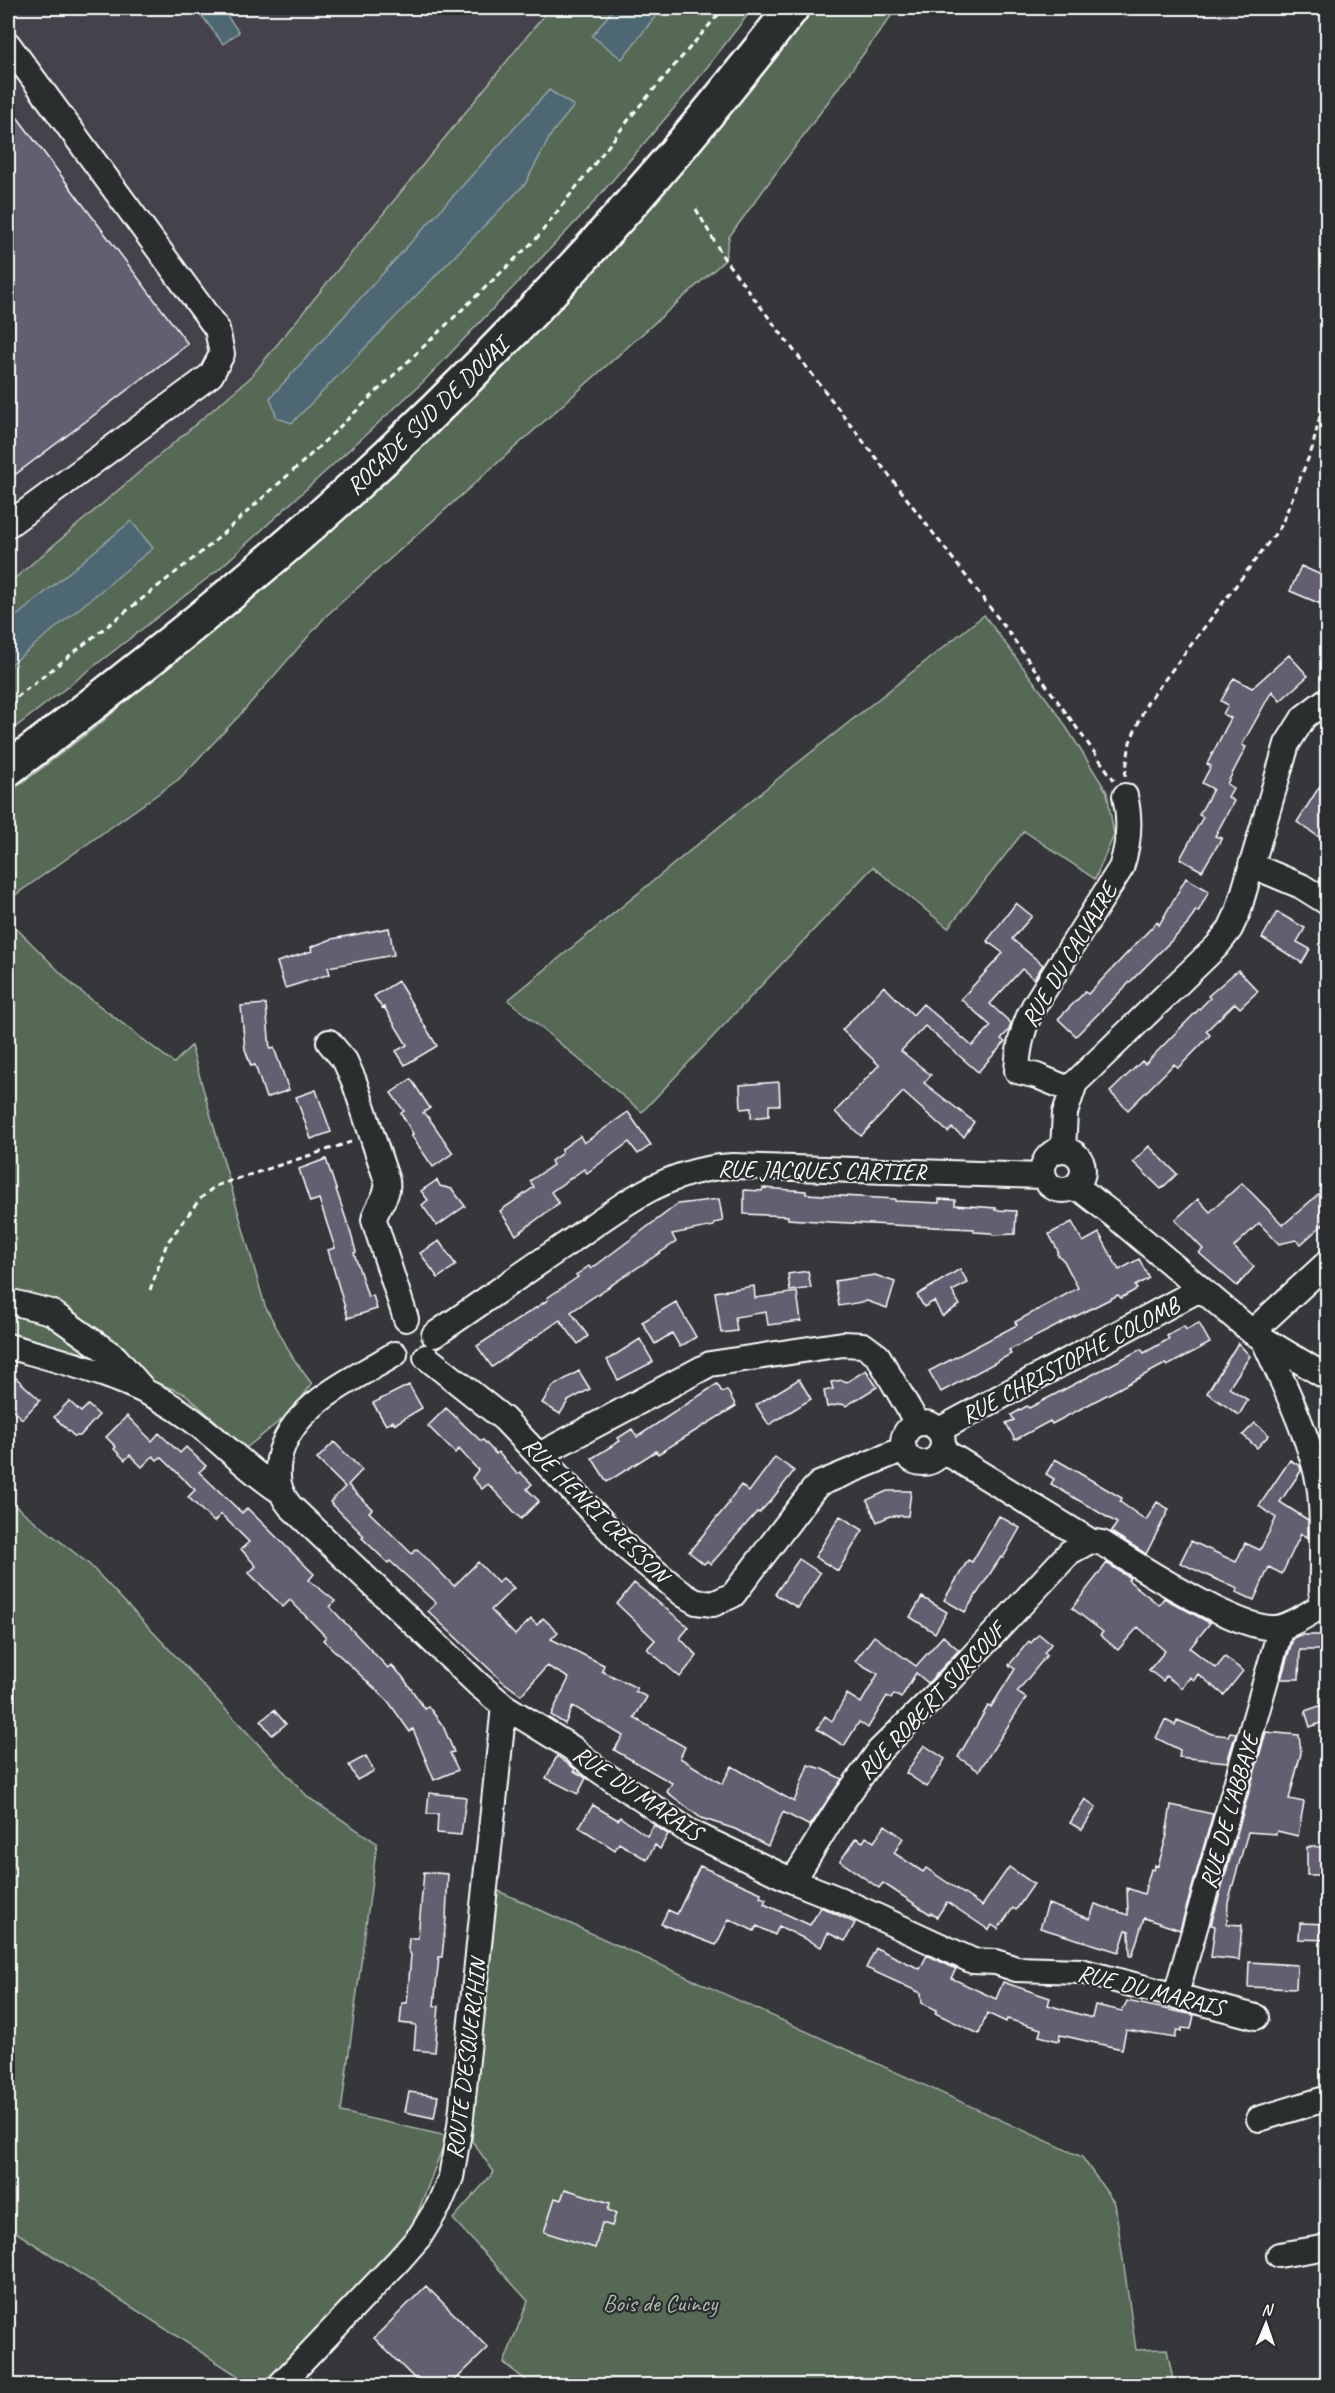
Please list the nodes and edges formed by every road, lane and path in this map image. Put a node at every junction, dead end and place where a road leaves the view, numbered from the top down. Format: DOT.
graph roads {
  1 [pos="724,8"];
  2 [pos="769,8"];
  3 [pos="792,8"];
  4 [pos="8,44"];
  5 [pos="696,208"];
  6 [pos="1328,383"];
  7 [pos="8,525"];
  8 [pos="1328,699"];
  9 [pos="8,704"];
  10 [pos="8,748"];
  11 [pos="8,769"];
  12 [pos="1125,796"];
  13 [pos="1251,865"];
  14 [pos="1328,903"];
  15 [pos="329,1042"];
  16 [pos="1071,1090"];
  17 [pos="373,1136"];
  18 [pos="1064,1149"];
  19 [pos="1043,1176"];
  20 [pos="1076,1186"];
  21 [pos="1328,1262"];
  22 [pos="1200,1289"];
  23 [pos="150,1290"];
  24 [pos="8,1301"];
  25 [pos="406,1319"];
  26 [pos="1258,1336"];
  27 [pos="8,1346"];
  28 [pos="430,1346"];
  29 [pos="395,1354"];
  30 [pos="1328,1377"];
  31 [pos="147,1393"];
  32 [pos="933,1435"];
  33 [pos="904,1449"];
  34 [pos="539,1455"];
  35 [pos="280,1491"];
  36 [pos="1090,1541"];
  37 [pos="1325,1606"];
  38 [pos="1281,1627"];
  39 [pos="504,1706"];
  40 [pos="793,1881"];
  41 [pos="1176,1994"];
  42 [pos="1256,2017"];
  43 [pos="1328,2098"];
  44 [pos="1259,2119"];
  45 [pos="1328,2247"];
  46 [pos="1279,2255"];
  47 [pos="279,2385"];
  1 -- 9 [label="path"];
  2 -- 10 [label="highway, ROCADE SUD DE DOUAI"];
  3 -- 11 [label="highway, ROCADE SUD DE DOUAI"];
  4 -- 7 [label="street"];
  5 -- 12 [label="path"];
  6 -- 12 [label="path"];
  8 -- 13 [label="street"];
  12 -- 16 [label="street, RUE DU CALVAIRE"];
  13 -- 14 [label="street"];
  13 -- 16 [label="street"];
  15 -- 17 [label="street"];
  16 -- 18 [label="street"];
  17 -- 23 [label="path"];
  17 -- 25 [label="street"];
  18 -- 19 [label="street"];
  18 -- 20 [label="street"];
  19 -- 20 [label="street"];
  19 -- 28 [label="street, RUE JACQUES CARTIER"];
  20 -- 22 [label="street"];
  21 -- 26 [label="street"];
  22 -- 26 [label="street"];
  22 -- 32 [label="street, RUE CHRISTOPHE COLOMB"];
  24 -- 31 [label="street"];
  25 -- 28 [label="street"];
  25 -- 29 [label="street"];
  26 -- 30 [label="street"];
  26 -- 37 [label="street"];
  27 -- 31 [label="street"];
  28 -- 29 [label="street"];
  28 -- 34 [label="street, RUE HENRI CRESSON"];
  29 -- 35 [label="street"];
  31 -- 35 [label="street, RUE DU MARAIS"];
  32 -- 33 [label="street"];
  32 -- 33 [label="street, RUE CHRISTOPHE COLOMB"];
  32 -- 34 [label="street"];
  32 -- 36 [label="street"];
  33 -- 34 [label="street, RUE HENRI CRESSON"];
  35 -- 39 [label="street, RUE DU MARAIS"];
  36 -- 38 [label="street"];
  36 -- 40 [label="street, RUE ROBERT SURCOUF"];
  37 -- 38 [label="street"];
  38 -- 41 [label="street, RUE DE L'ABBAYE"];
  39 -- 40 [label="street, RUE DU MARAIS"];
  39 -- 47 [label="street, ROUTE D'ESQUERCHIN"];
  40 -- 41 [label="street, RUE DU MARAIS"];
  41 -- 42 [label="street, RUE DU MARAIS"];
  43 -- 44 [label="street"];
  45 -- 46 [label="street"];
}
